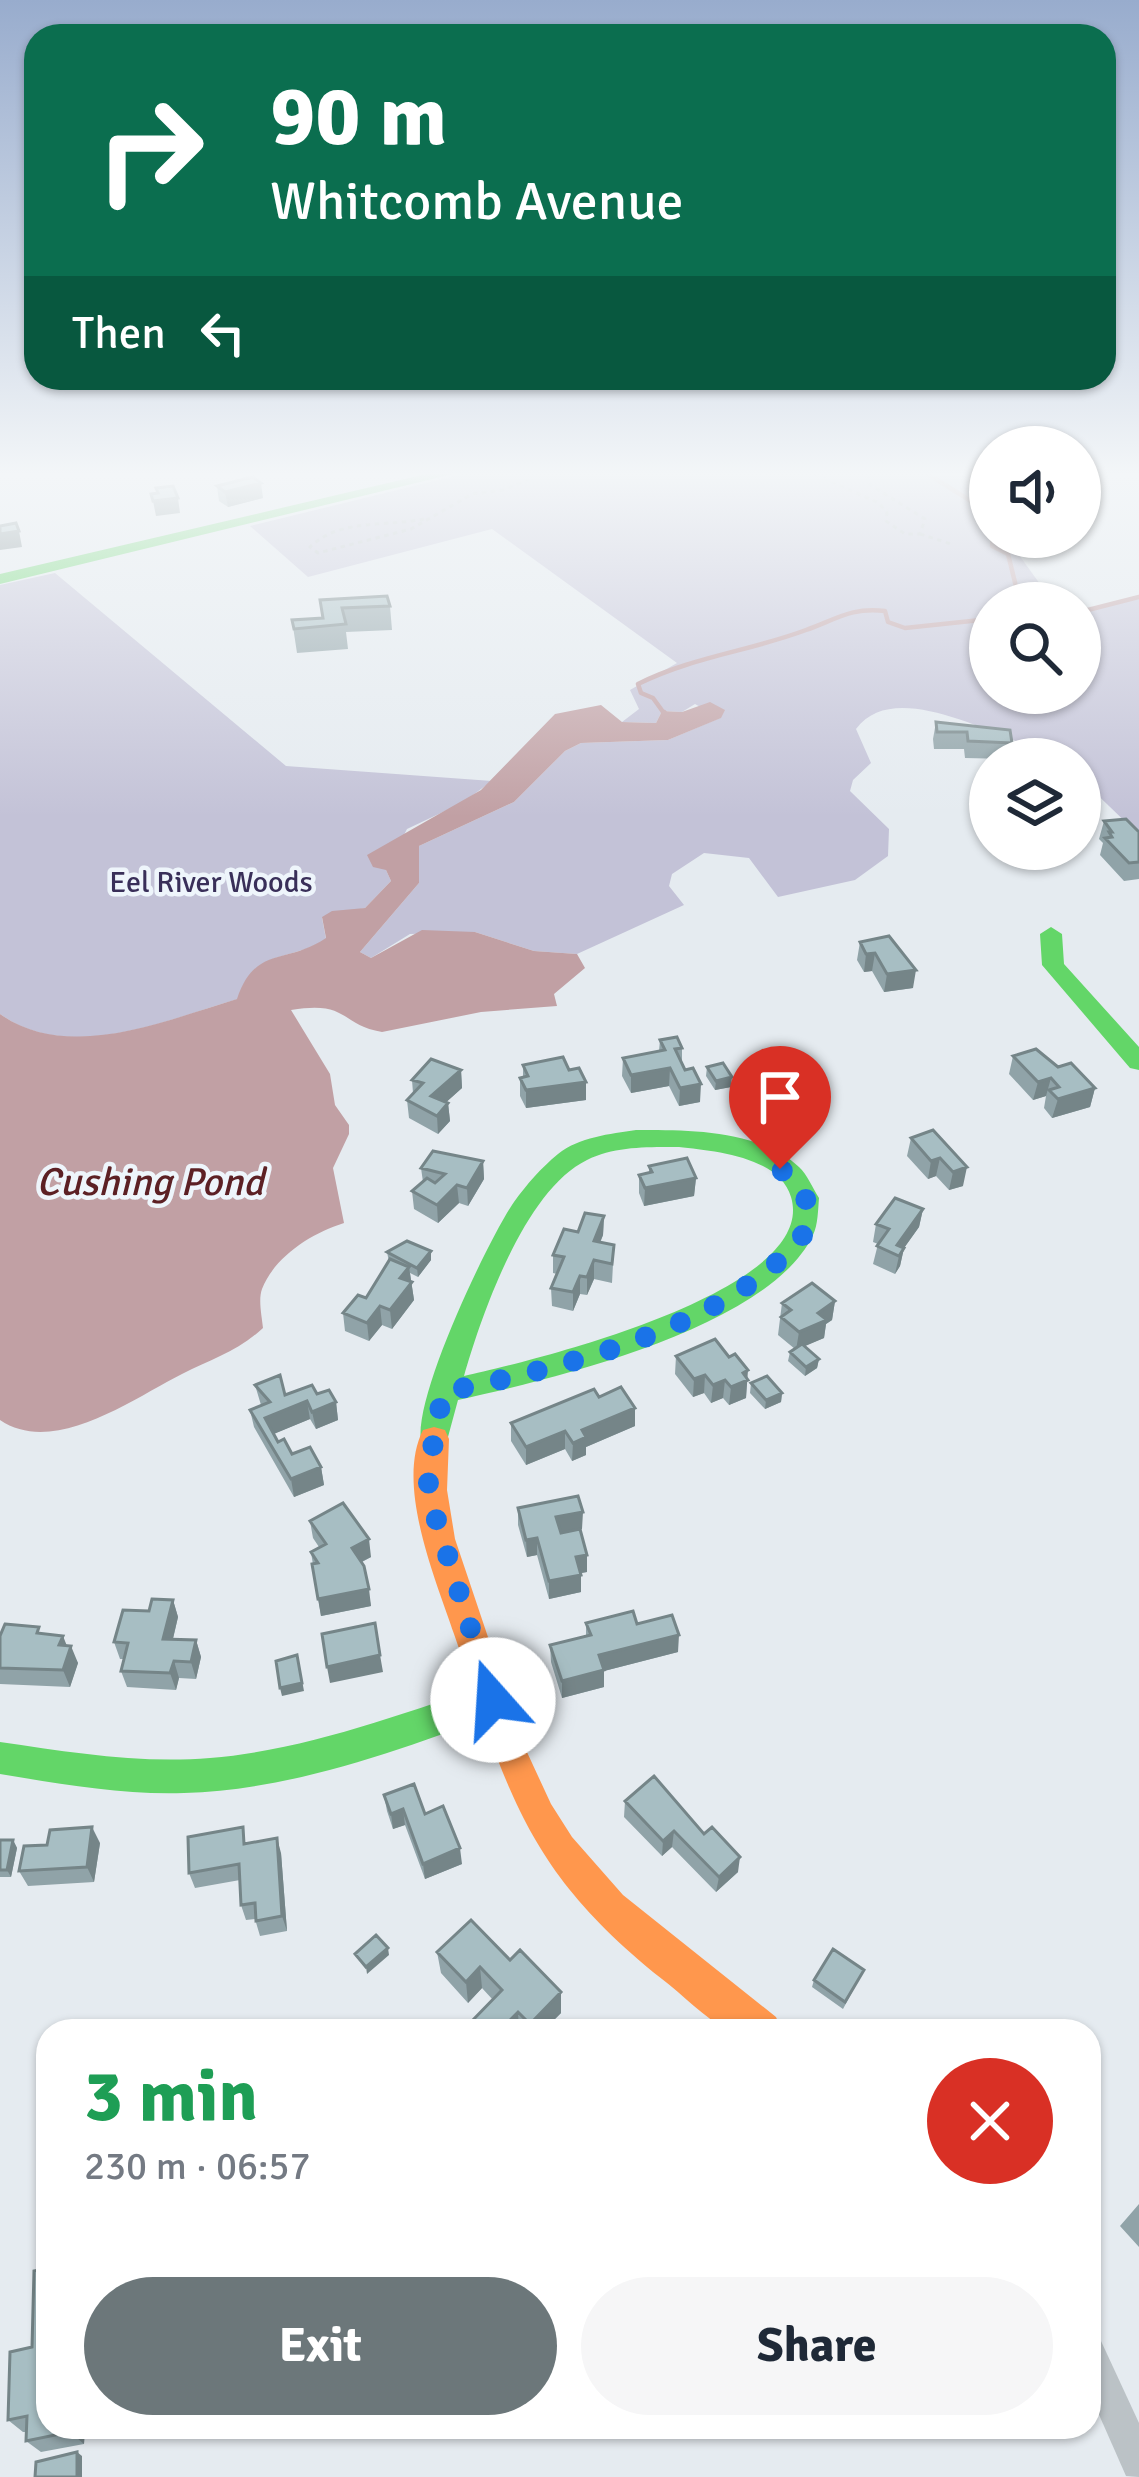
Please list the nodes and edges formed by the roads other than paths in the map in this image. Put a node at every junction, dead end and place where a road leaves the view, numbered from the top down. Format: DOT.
graph roads {
  1 [pos="1051,934"];
  2 [pos="1139,1062"];
  3 [pos="443,1392"];
  4 [pos="493,1700"];
  5 [pos="0,1758"];
  6 [pos="748,2019"];
  7 [pos="1101,2380"];
  8 [pos="1139,2464"];
  1 -- 2 [label="street"];
  3 -- 3 [label="street"];
  3 -- 4 [label="street"];
  4 -- 5 [label="street"];
  4 -- 6 [label="street"];
  7 -- 8 [label="street"];
}
